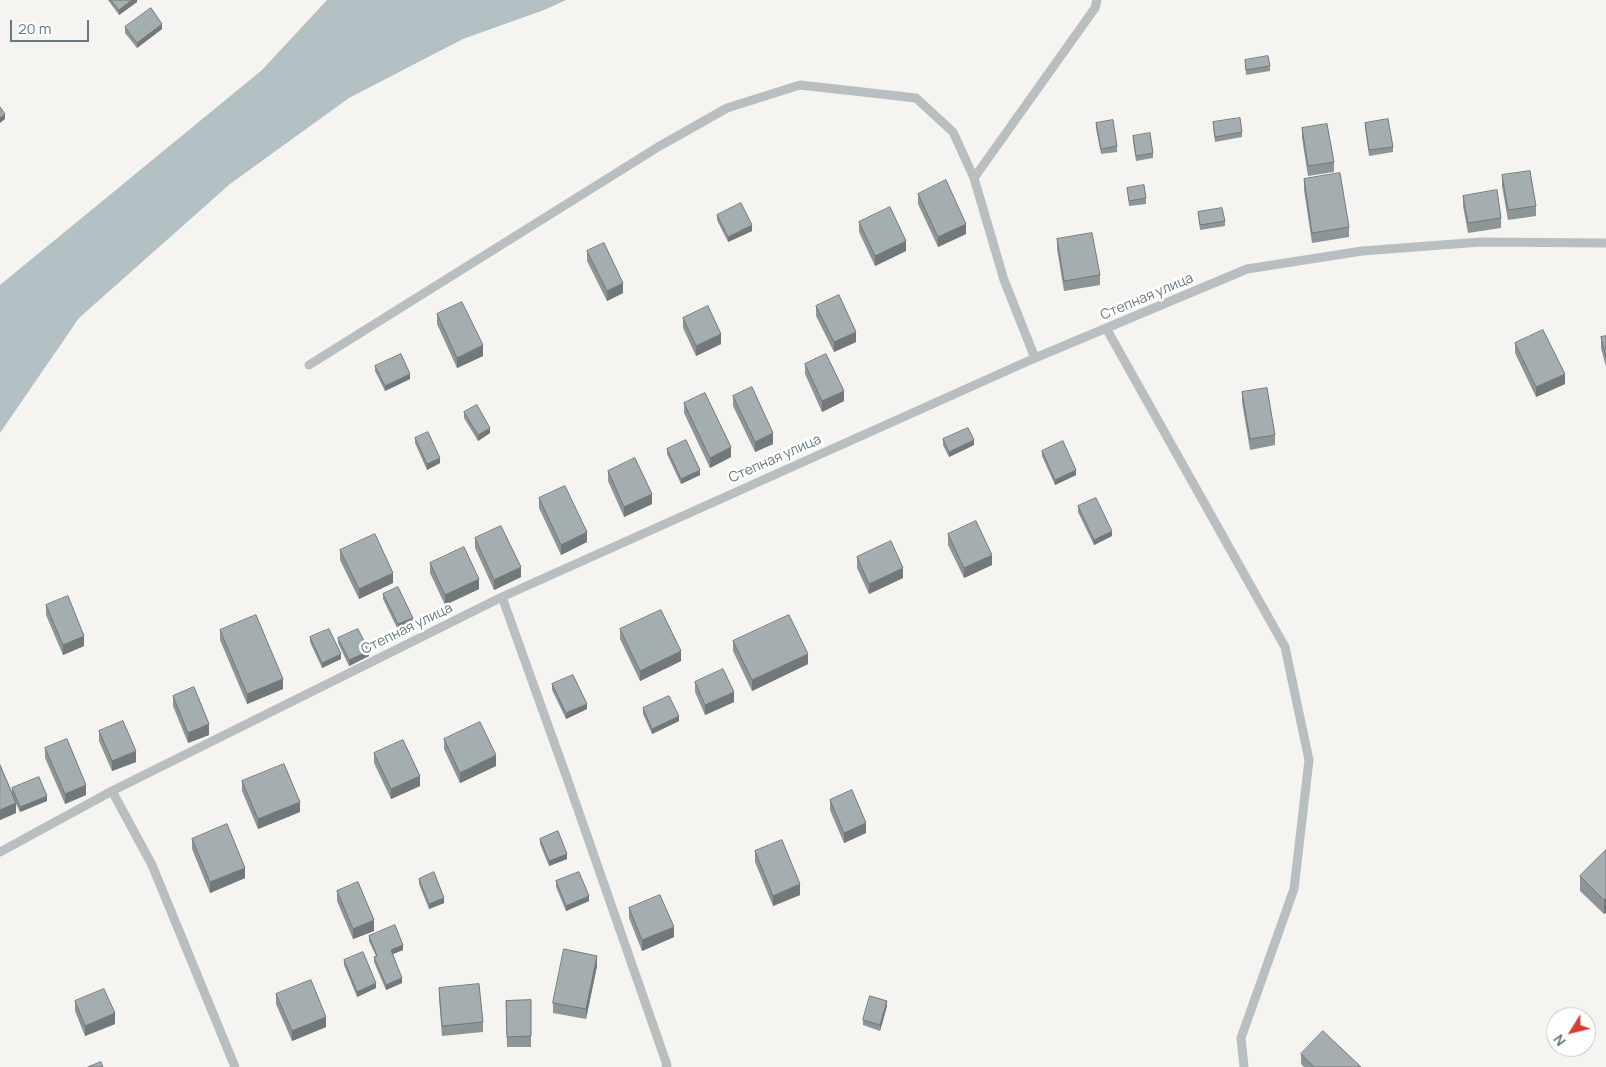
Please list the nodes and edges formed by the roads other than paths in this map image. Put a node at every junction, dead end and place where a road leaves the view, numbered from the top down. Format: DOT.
graph roads {
  1 [pos="1098,0"];
  2 [pos="974,178"];
  3 [pos="1606,243"];
  4 [pos="1106,328"];
  5 [pos="1035,358"];
  6 [pos="309,364"];
  7 [pos="502,597"];
  8 [pos="112,791"];
  9 [pos="0,852"];
  10 [pos="235,1067"];
  11 [pos="666,1067"];
  12 [pos="1244,1067"];
  1 -- 2 [label="street"];
  2 -- 5 [label="street"];
  2 -- 6 [label="street"];
  3 -- 4 [label="street, Степная улица"];
  4 -- 5 [label="street, Степная улица"];
  4 -- 12 [label="street"];
  5 -- 7 [label="street, Степная улица"];
  7 -- 8 [label="street, Степная улица"];
  7 -- 11 [label="street"];
  8 -- 9 [label="street, Степная улица"];
  8 -- 10 [label="street"];
}
